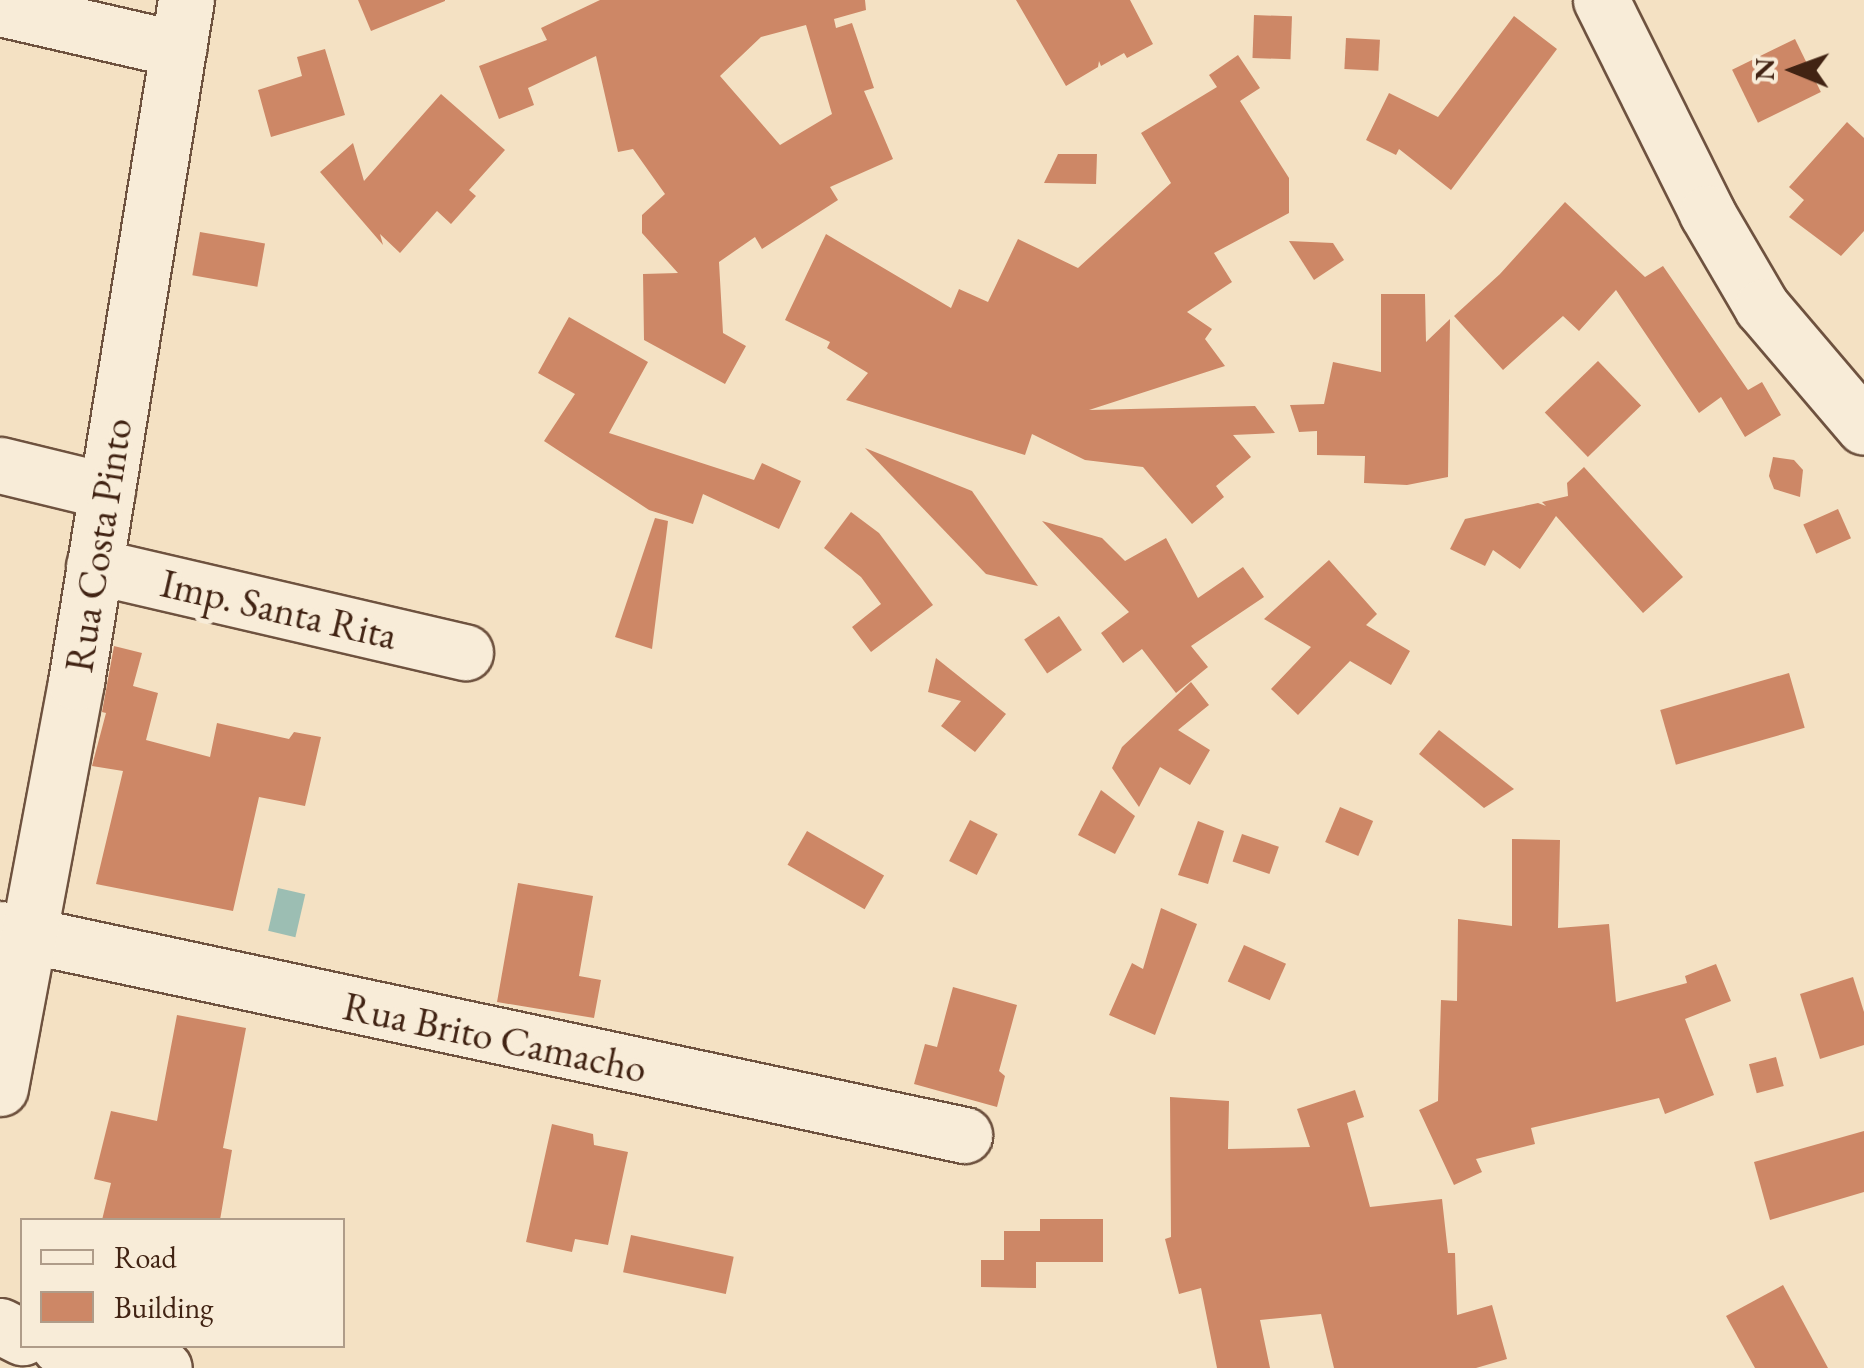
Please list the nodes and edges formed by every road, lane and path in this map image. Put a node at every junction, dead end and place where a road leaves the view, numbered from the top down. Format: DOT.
graph roads {
  1 [pos="1601,0"];
  2 [pos="0,8"];
  3 [pos="182,24"];
  4 [pos="1864,427"];
  5 [pos="0,464"];
  6 [pos="107,491"];
  7 [pos="94,566"];
  8 [pos="465,652"];
  9 [pos="13,934"];
  10 [pos="0,1088"];
  11 [pos="964,1135"];
  12 [pos="37,1348"];
  13 [pos="69,1348"];
  14 [pos="62,1368"];
  15 [pos="164,1368"];
  1 -- 4 [label="street"];
  2 -- 3 [label="street"];
  3 -- 6 [label="street, Rua Costa Pinto"];
  5 -- 6 [label="street"];
  6 -- 7 [label="street, Rua Costa Pinto"];
  7 -- 8 [label="street, Imp. Santa Rita"];
  7 -- 9 [label="street, Rua Costa Pinto"];
  9 -- 10 [label="street, Rua Costa Pinto"];
  9 -- 11 [label="street, Rua Brito Camacho"];
  12 -- 14 [label="street"];
  13 -- 15 [label="street"];
}
